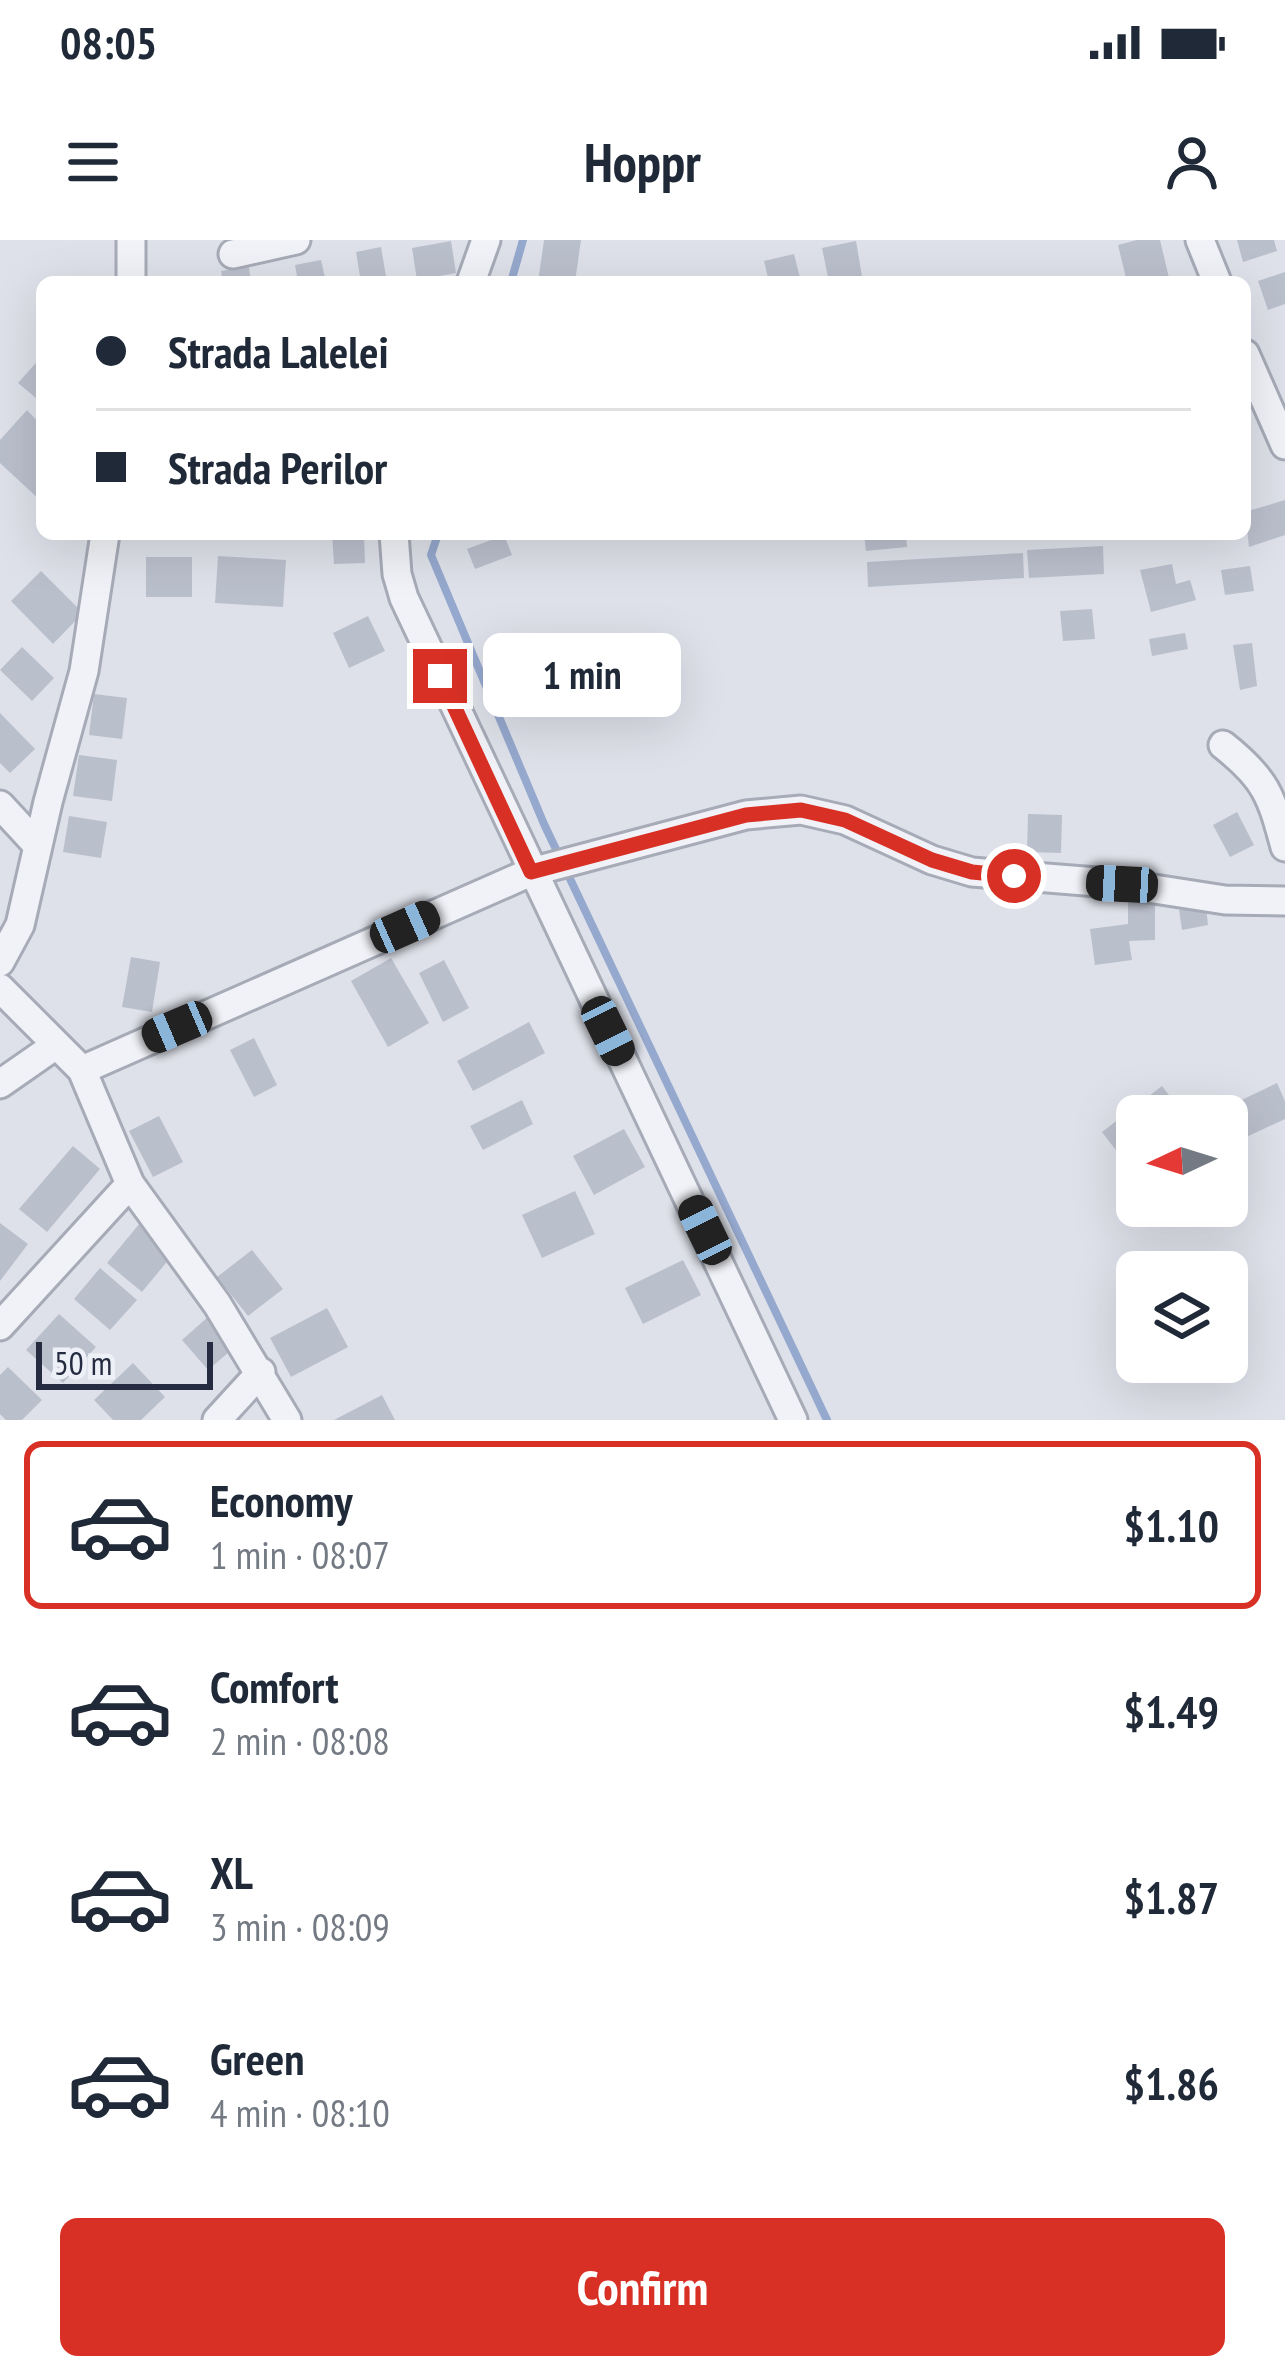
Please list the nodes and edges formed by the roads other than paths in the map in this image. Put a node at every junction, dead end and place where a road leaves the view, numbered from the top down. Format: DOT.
graph roads {
  1 [pos="131,240"];
  2 [pos="296,240"];
  3 [pos="485,240"];
  4 [pos="1200,240"];
  5 [pos="233,254"];
  6 [pos="131,276"];
  7 [pos="473,276"];
  8 [pos="1215,276"];
  9 [pos="1251,378"];
  10 [pos="1285,445"];
  11 [pos="104,540"];
  12 [pos="394,540"];
  13 [pos="1223,746"];
  14 [pos="0,806"];
  15 [pos="38,846"];
  16 [pos="1285,847"];
  17 [pos="531,872"];
  18 [pos="1285,901"];
  19 [pos="0,962"];
  20 [pos="0,988"];
  21 [pos="56,1045"];
  22 [pos="82,1070"];
  23 [pos="0,1084"];
  24 [pos="130,1184"];
  25 [pos="0,1326"];
  26 [pos="260,1372"];
  27 [pos="217,1420"];
  28 [pos="287,1420"];
  29 [pos="793,1420"];
  1 -- 6 [label="street"];
  2 -- 5 [label="street"];
  3 -- 7 [label="street"];
  4 -- 8 [label="street"];
  9 -- 10 [label="street"];
  11 -- 15 [label="street"];
  12 -- 17 [label="street"];
  13 -- 16 [label="street"];
  14 -- 15 [label="street"];
  15 -- 19 [label="street"];
  17 -- 18 [label="street"];
  17 -- 22 [label="street"];
  17 -- 29 [label="street"];
  20 -- 21 [label="street"];
  21 -- 22 [label="street"];
  21 -- 23 [label="street"];
  22 -- 24 [label="street"];
  24 -- 25 [label="street"];
  24 -- 26 [label="street"];
  26 -- 27 [label="street"];
  26 -- 28 [label="street"];
}
